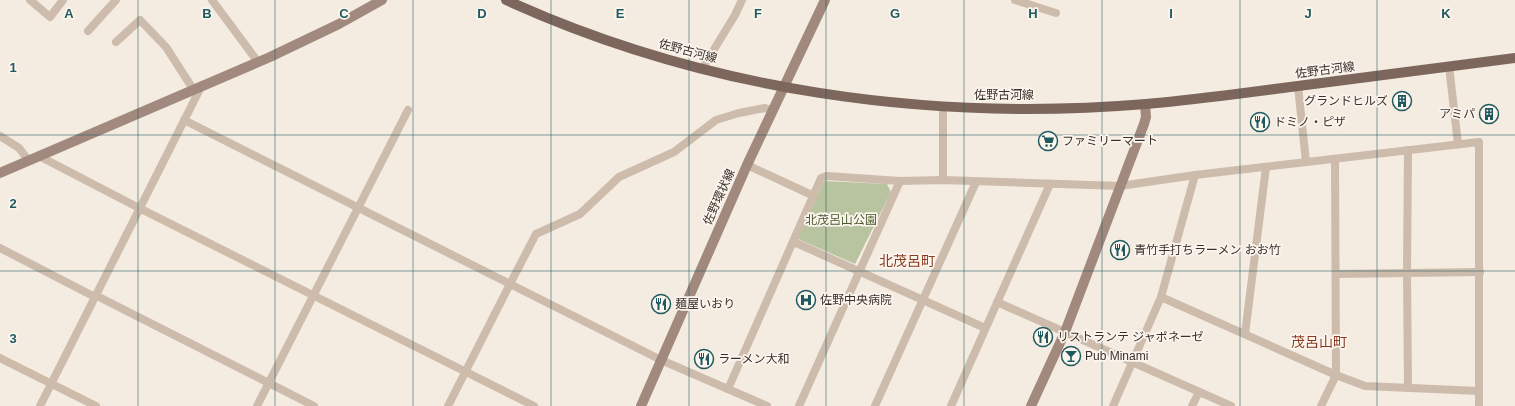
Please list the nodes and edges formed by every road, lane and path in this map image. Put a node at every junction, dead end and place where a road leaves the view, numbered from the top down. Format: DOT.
graph roads {
  1 [pos="30,0"];
  2 [pos="62,0"];
  3 [pos="116,0"];
  4 [pos="212,0"];
  5 [pos="382,0"];
  6 [pos="506,0"];
  7 [pos="742,0"];
  8 [pos="825,0"];
  9 [pos="1015,0"];
  10 [pos="1056,13"];
  11 [pos="88,31"];
  12 [pos="116,42"];
  13 [pos="1515,58"];
  14 [pos="258,62"];
  15 [pos="1449,66"];
  16 [pos="702,69"];
  17 [pos="1298,86"];
  18 [pos="198,87"];
  19 [pos="783,87"];
  20 [pos="1145,104"];
  21 [pos="943,107"];
  22 [pos="408,110"];
  23 [pos="772,110"];
  24 [pos="184,120"];
  25 [pos="0,136"];
  26 [pos="1458,144"];
  27 [pos="1408,150"];
  28 [pos="39,156"];
  29 [pos="1335,159"];
  30 [pos="29,160"];
  31 [pos="1306,162"];
  32 [pos="747,165"];
  33 [pos="1266,167"];
  34 [pos="0,173"];
  35 [pos="1195,175"];
  36 [pos="943,180"];
  37 [pos="900,181"];
  38 [pos="976,182"];
  39 [pos="1050,184"];
  40 [pos="1120,186"];
  41 [pos="814,196"];
  42 [pos="358,207"];
  43 [pos="139,208"];
  44 [pos="794,242"];
  45 [pos="0,248"];
  46 [pos="859,271"];
  47 [pos="1407,272"];
  48 [pos="1480,272"];
  49 [pos="1336,274"];
  50 [pos="510,284"];
  51 [pos="95,296"];
  52 [pos="313,296"];
  53 [pos="1161,297"];
  54 [pos="922,300"];
  55 [pos="997,302"];
  56 [pos="986,328"];
  57 [pos="1065,332"];
  58 [pos="1245,334"];
  59 [pos="0,358"];
  60 [pos="661,360"];
  61 [pos="1133,362"];
  62 [pos="466,372"];
  63 [pos="1336,374"];
  64 [pos="269,383"];
  65 [pos="52,384"];
  66 [pos="728,388"];
  67 [pos="1408,388"];
  68 [pos="1479,391"];
  69 [pos="1199,392"];
  70 [pos="40,406"];
  71 [pos="96,406"];
  72 [pos="257,406"];
  73 [pos="314,406"];
  74 [pos="448,406"];
  75 [pos="534,406"];
  76 [pos="641,406"];
  77 [pos="767,406"];
  78 [pos="799,406"];
  79 [pos="875,406"];
  80 [pos="952,406"];
  81 [pos="1032,406"];
  82 [pos="1113,406"];
  83 [pos="1192,406"];
  84 [pos="1231,406"];
  85 [pos="1321,406"];
  86 [pos="1479,406"];
  1 -- 2 [label="street"];
  3 -- 11 [label="street"];
  4 -- 14 [label="street"];
  5 -- 14 [label="street"];
  6 -- 16 [label="main road, 佐野古河線"];
  7 -- 16 [label="street"];
  8 -- 19 [label="street, 佐野環状線"];
  9 -- 10 [label="street"];
  12 -- 18 [label="street"];
  13 -- 15 [label="main road, 佐野古河線"];
  14 -- 18 [label="street"];
  15 -- 17 [label="main road, 佐野古河線"];
  15 -- 26 [label="street"];
  16 -- 19 [label="main road, 佐野古河線"];
  17 -- 20 [label="main road, 佐野古河線"];
  17 -- 31 [label="street"];
  18 -- 24 [label="street"];
  18 -- 28 [label="street"];
  19 -- 21 [label="main road, 佐野古河線"];
  19 -- 23 [label="street, 佐野環状線"];
  20 -- 21 [label="main road, 佐野古河線"];
  20 -- 40 [label="street"];
  21 -- 36 [label="street"];
  22 -- 42 [label="street"];
  23 -- 32 [label="street, 佐野環状線"];
  23 -- 50 [label="street"];
  24 -- 42 [label="street"];
  24 -- 43 [label="street"];
  25 -- 30 [label="street"];
  26 -- 27 [label="street"];
  26 -- 48 [label="street"];
  27 -- 29 [label="street"];
  27 -- 47 [label="street"];
  28 -- 30 [label="street"];
  28 -- 43 [label="street"];
  29 -- 31 [label="street"];
  29 -- 49 [label="street"];
  30 -- 34 [label="street"];
  31 -- 33 [label="street"];
  32 -- 41 [label="street"];
  32 -- 60 [label="street, 佐野環状線"];
  33 -- 35 [label="street"];
  33 -- 58 [label="street"];
  35 -- 40 [label="street"];
  35 -- 53 [label="street"];
  36 -- 37 [label="street"];
  36 -- 38 [label="street"];
  37 -- 41 [label="street"];
  37 -- 46 [label="street"];
  38 -- 39 [label="street"];
  38 -- 54 [label="street"];
  39 -- 40 [label="street"];
  39 -- 55 [label="street"];
  40 -- 57 [label="street"];
  41 -- 44 [label="street"];
  42 -- 50 [label="street"];
  42 -- 52 [label="street"];
  43 -- 51 [label="street"];
  43 -- 52 [label="street"];
  44 -- 46 [label="street"];
  44 -- 66 [label="street"];
  45 -- 51 [label="street"];
  46 -- 54 [label="street"];
  46 -- 78 [label="street"];
  47 -- 48 [label="street"];
  47 -- 49 [label="street"];
  47 -- 67 [label="street"];
  48 -- 68 [label="street"];
  49 -- 63 [label="street"];
  50 -- 60 [label="street"];
  50 -- 62 [label="street"];
  51 -- 64 [label="street"];
  51 -- 65 [label="street"];
  52 -- 62 [label="street"];
  52 -- 64 [label="street"];
  53 -- 58 [label="street"];
  53 -- 61 [label="street"];
  54 -- 56 [label="street"];
  54 -- 79 [label="street"];
  55 -- 56 [label="street"];
  55 -- 57 [label="street"];
  56 -- 80 [label="street"];
  57 -- 61 [label="street"];
  57 -- 81 [label="street"];
  58 -- 63 [label="street"];
  59 -- 65 [label="street"];
  60 -- 66 [label="street"];
  60 -- 76 [label="street, 佐野環状線"];
  61 -- 69 [label="street"];
  61 -- 82 [label="street"];
  62 -- 74 [label="street"];
  62 -- 75 [label="street"];
  63 -- 67 [label="street"];
  63 -- 85 [label="street"];
  64 -- 72 [label="street"];
  64 -- 73 [label="street"];
  65 -- 70 [label="street"];
  65 -- 71 [label="street"];
  66 -- 77 [label="street"];
  67 -- 68 [label="street"];
  68 -- 86 [label="street"];
  69 -- 83 [label="street"];
  69 -- 84 [label="street"];
}
